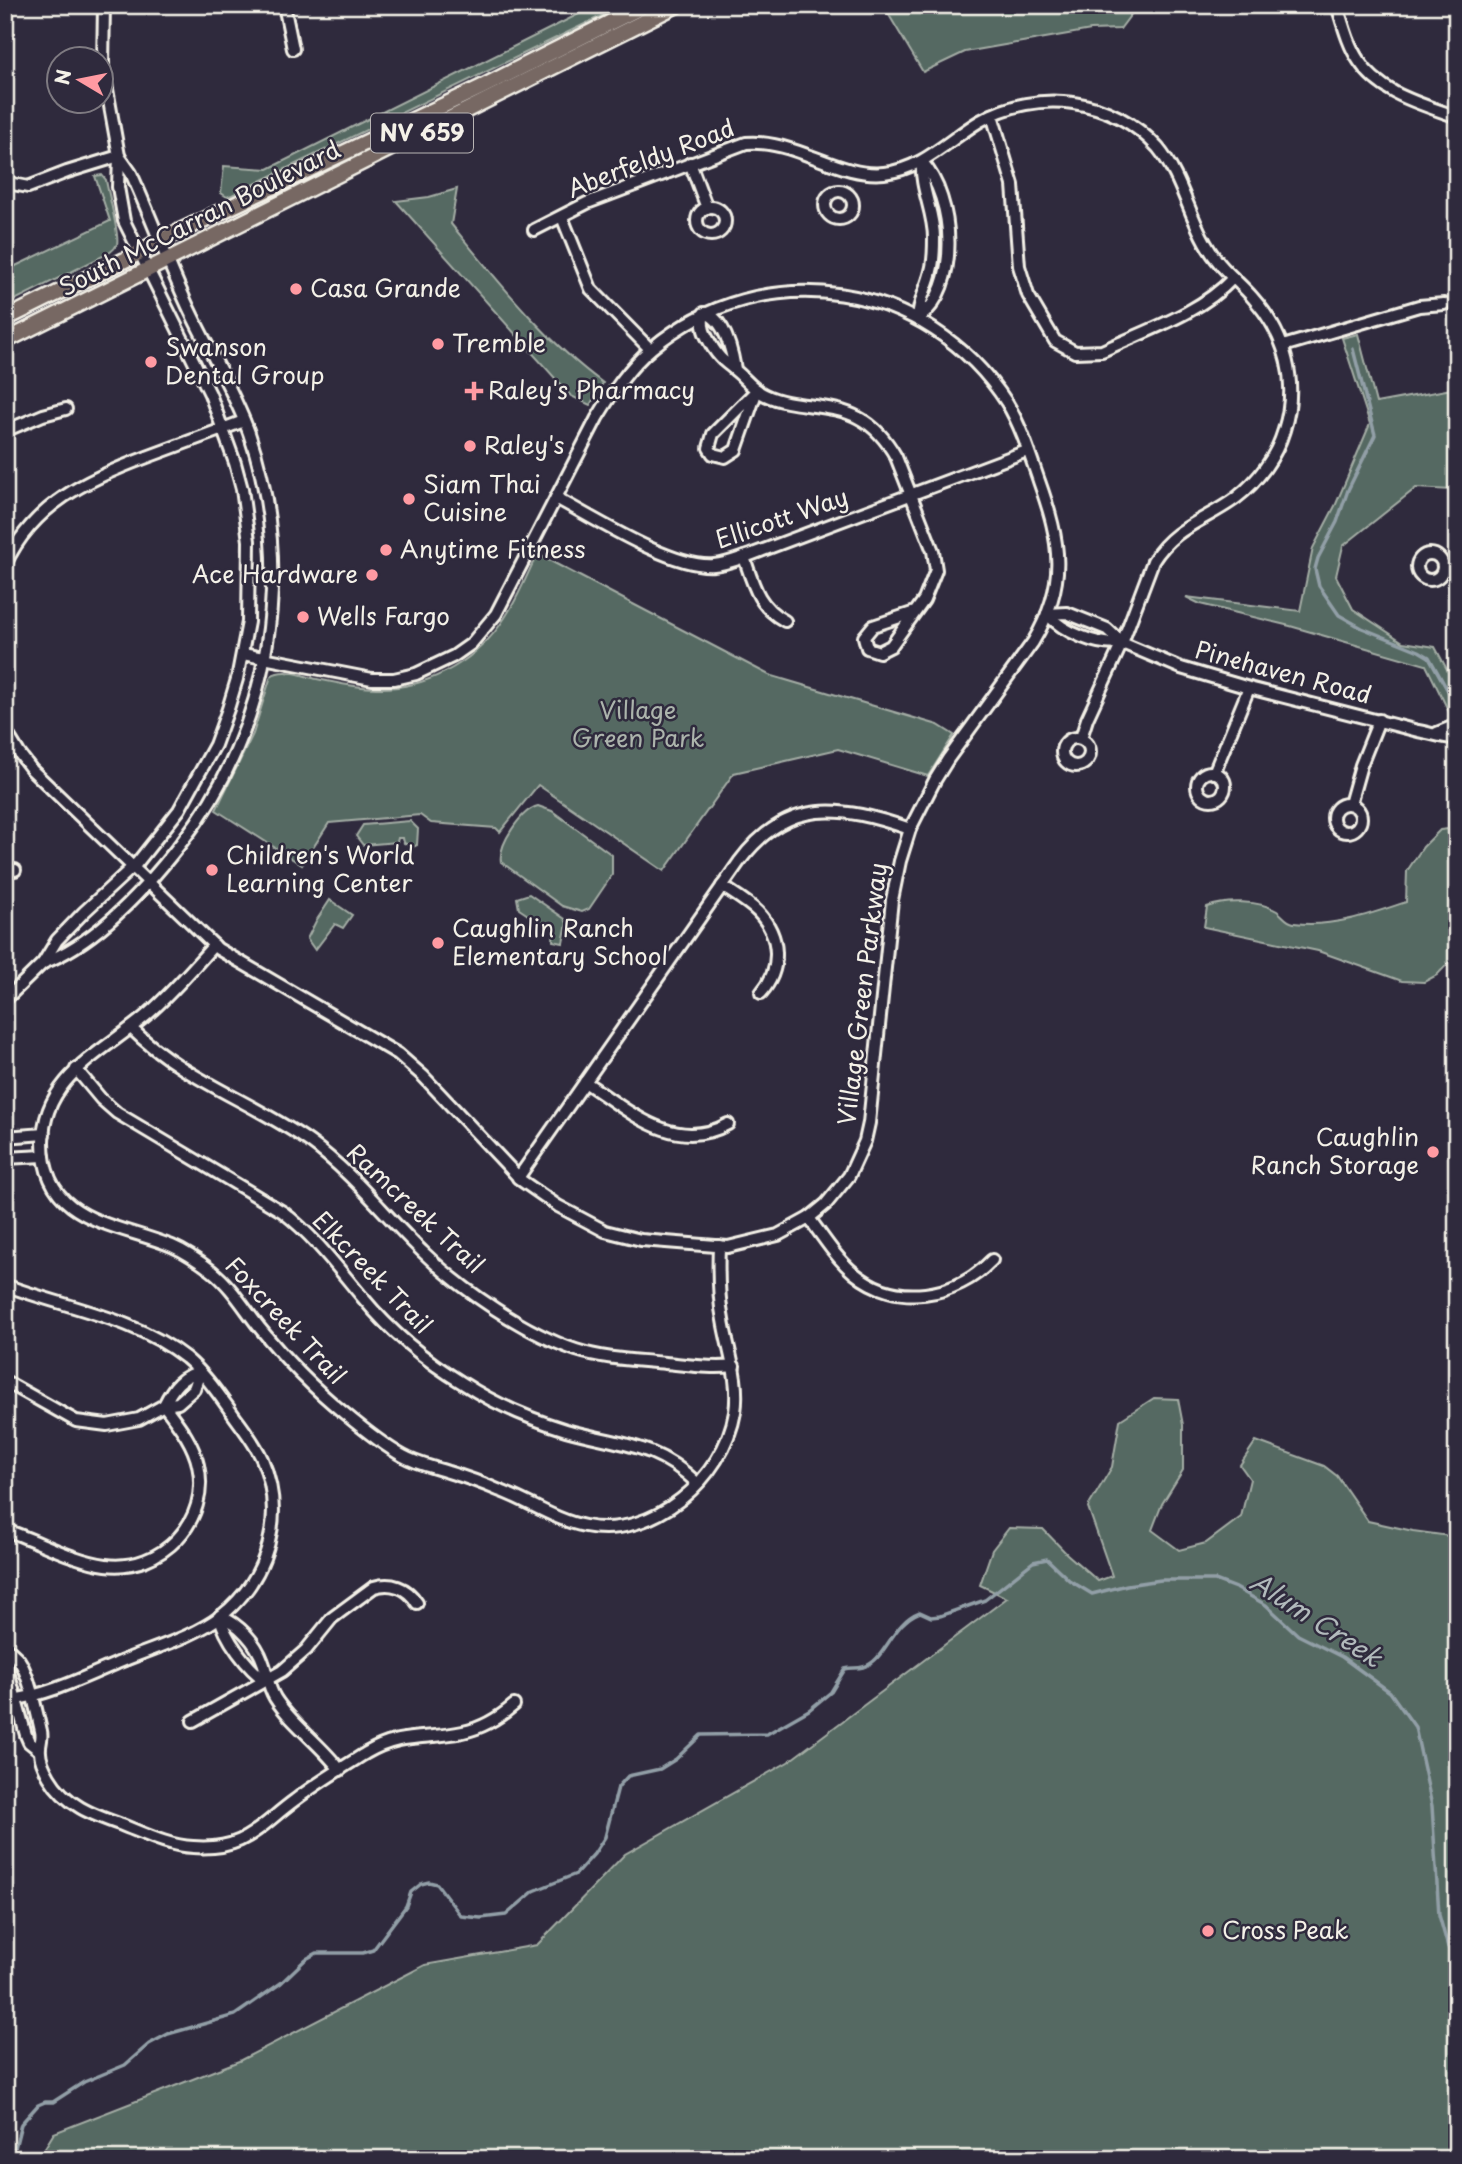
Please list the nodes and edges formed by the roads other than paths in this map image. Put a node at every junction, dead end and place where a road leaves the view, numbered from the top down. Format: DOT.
graph roads {
  1 [pos="104,5"];
  2 [pos="284,5"];
  3 [pos="645,5"];
  4 [pos="677,5"];
  5 [pos="1337,5"];
  6 [pos="293,49"];
  7 [pos="992,115"];
  8 [pos="1457,117"];
  9 [pos="119,156"];
  10 [pos="922,162"];
  11 [pos="690,163"];
  12 [pos="850,169"];
  13 [pos="5,177"];
  14 [pos="843,192"];
  15 [pos="707,208"];
  16 [pos="562,217"];
  17 [pos="534,230"];
  18 [pos="159,241"];
  19 [pos="139,253"];
  20 [pos="167,259"];
  21 [pos="149,270"];
  22 [pos="1233,278"];
  23 [pos="1444,304"];
  24 [pos="704,313"];
  25 [pos="5,319"];
  26 [pos="918,319"];
  27 [pos="5,341"];
  28 [pos="1283,346"];
  29 [pos="650,349"];
  30 [pos="735,369"];
  31 [pos="757,390"];
  32 [pos="66,409"];
  33 [pos="244,421"];
  34 [pos="224,429"];
  35 [pos="5,431"];
  36 [pos="1027,451"];
  37 [pos="911,495"];
  38 [pos="556,498"];
  39 [pos="744,557"];
  40 [pos="5,565"];
  41 [pos="1443,566"];
  42 [pos="1457,566"];
  43 [pos="915,612"];
  44 [pos="1047,614"];
  45 [pos="785,621"];
  46 [pos="1122,643"];
  47 [pos="243,654"];
  48 [pos="264,659"];
  49 [pos="1249,688"];
  50 [pos="1379,720"];
  51 [pos="1457,725"];
  52 [pos="5,730"];
  53 [pos="1437,733"];
  54 [pos="1081,738"];
  55 [pos="1457,738"];
  56 [pos="1214,773"];
  57 [pos="1350,804"];
  58 [pos="910,829"];
  59 [pos="133,867"];
  60 [pos="149,882"];
  61 [pos="722,886"];
  62 [pos="214,945"];
  63 [pos="43,963"];
  64 [pos="761,993"];
  65 [pos="5,1000"];
  66 [pos="131,1028"];
  67 [pos="76,1069"];
  68 [pos="585,1082"];
  69 [pos="727,1124"];
  70 [pos="44,1134"];
  71 [pos="5,1137"];
  72 [pos="44,1156"];
  73 [pos="5,1158"];
  74 [pos="519,1178"];
  75 [pos="809,1218"];
  76 [pos="719,1246"];
  77 [pos="992,1260"];
  78 [pos="5,1285"];
  79 [pos="734,1366"];
  80 [pos="200,1372"];
  81 [pos="5,1381"];
  82 [pos="164,1405"];
  83 [pos="697,1483"];
  84 [pos="5,1530"];
  85 [pos="417,1603"];
  86 [pos="220,1616"];
  87 [pos="8,1649"];
  88 [pos="266,1681"];
  89 [pos="32,1696"];
  90 [pos="11,1701"];
  91 [pos="514,1705"];
  92 [pos="193,1721"];
  93 [pos="39,1750"];
  94 [pos="340,1770"];
  1 -- 9 [label="street"];
  2 -- 6 [label="street"];
  3 -- 18 [label="main road, South McCarran Boulevard / NV 659"];
  4 -- 20 [label="main road, South McCarran Boulevard / NV 659"];
  5 -- 8 [label="street"];
  7 -- 10 [label="street, Aberfeldy Road"];
  7 -- 22 [label="street, Aberfeldy Road"];
  7 -- 22 [label="street"];
  9 -- 13 [label="street"];
  9 -- 18 [label="street"];
  9 -- 19 [label="street"];
  10 -- 12 [label="street, Aberfeldy Road"];
  10 -- 26 [label="street"];
  11 -- 12 [label="street, Aberfeldy Road"];
  11 -- 15 [label="street"];
  11 -- 16 [label="street, Aberfeldy Road"];
  12 -- 14 [label="street"];
  16 -- 17 [label="street, Aberfeldy Road"];
  16 -- 29 [label="street"];
  18 -- 19 [label="main road, South McCarran Boulevard / NV 659"];
  18 -- 20 [label="street"];
  19 -- 21 [label="street"];
  19 -- 25 [label="main road, South McCarran Boulevard / NV 659"];
  20 -- 21 [label="main road, South McCarran Boulevard / NV 659"];
  20 -- 33 [label="street"];
  21 -- 27 [label="main road, South McCarran Boulevard / NV 659"];
  21 -- 34 [label="street"];
  22 -- 28 [label="street, Aberfeldy Road"];
  23 -- 28 [label="street"];
  24 -- 26 [label="street, Village Green Parkway"];
  24 -- 29 [label="street, Village Green Parkway"];
  24 -- 30 [label="street"];
  24 -- 30 [label="street"];
  26 -- 36 [label="street, Village Green Parkway"];
  28 -- 46 [label="street, Aberfeldy Road"];
  29 -- 38 [label="street, Village Green Parkway"];
  30 -- 31 [label="street"];
  31 -- 31 [label="street"];
  31 -- 37 [label="street"];
  32 -- 35 [label="street"];
  33 -- 34 [label="street"];
  33 -- 48 [label="street"];
  34 -- 40 [label="street"];
  34 -- 47 [label="street"];
  36 -- 37 [label="street, Ellicott Way"];
  36 -- 44 [label="street, Village Green Parkway"];
  37 -- 39 [label="street, Ellicott Way"];
  37 -- 43 [label="street"];
  38 -- 39 [label="street, Ellicott Way"];
  38 -- 48 [label="street, Village Green Parkway"];
  39 -- 45 [label="street"];
  41 -- 42 [label="street"];
  43 -- 43 [label="street"];
  44 -- 46 [label="street, Pinehaven Road"];
  44 -- 58 [label="street, Village Green Parkway"];
  46 -- 49 [label="street, Pinehaven Road"];
  46 -- 54 [label="street, Aberfeldy Road"];
  47 -- 48 [label="street, Village Green Parkway"];
  47 -- 59 [label="street"];
  48 -- 60 [label="street"];
  49 -- 50 [label="street, Pinehaven Road"];
  49 -- 56 [label="street"];
  50 -- 53 [label="street, Pinehaven Road"];
  50 -- 57 [label="street"];
  51 -- 53 [label="street"];
  52 -- 59 [label="street, Village Green Parkway"];
  53 -- 55 [label="street, Pinehaven Road"];
  58 -- 61 [label="street"];
  58 -- 75 [label="street, Village Green Parkway"];
  59 -- 60 [label="street, Village Green Parkway"];
  59 -- 63 [label="street"];
  60 -- 62 [label="street, Village Green Parkway"];
  60 -- 63 [label="street"];
  61 -- 64 [label="street"];
  61 -- 68 [label="street"];
  62 -- 66 [label="street, Foxcreek Trail"];
  62 -- 74 [label="street, Village Green Parkway"];
  63 -- 65 [label="street"];
  66 -- 67 [label="street, Foxcreek Trail"];
  66 -- 79 [label="street, Ramcreek Trail"];
  67 -- 70 [label="street, Foxcreek Trail"];
  67 -- 83 [label="street, Elkcreek Trail"];
  68 -- 69 [label="street"];
  68 -- 74 [label="street"];
  70 -- 71 [label="street"];
  70 -- 72 [label="street, Foxcreek Trail"];
  72 -- 73 [label="street"];
  72 -- 83 [label="street, Foxcreek Trail"];
  74 -- 76 [label="street, Village Green Parkway"];
  75 -- 76 [label="street, Village Green Parkway"];
  75 -- 77 [label="street"];
  76 -- 79 [label="street, Foxcreek Trail"];
  78 -- 80 [label="street"];
  79 -- 83 [label="street, Foxcreek Trail"];
  80 -- 82 [label="street"];
  80 -- 86 [label="street"];
  81 -- 82 [label="street"];
  82 -- 84 [label="street"];
  85 -- 88 [label="street"];
  86 -- 88 [label="street"];
  86 -- 89 [label="street"];
  87 -- 89 [label="street"];
  87 -- 90 [label="street"];
  88 -- 92 [label="street"];
  88 -- 94 [label="street"];
  89 -- 90 [label="street"];
  89 -- 93 [label="street"];
  90 -- 93 [label="street"];
  91 -- 94 [label="street"];
  93 -- 94 [label="street"];
}
